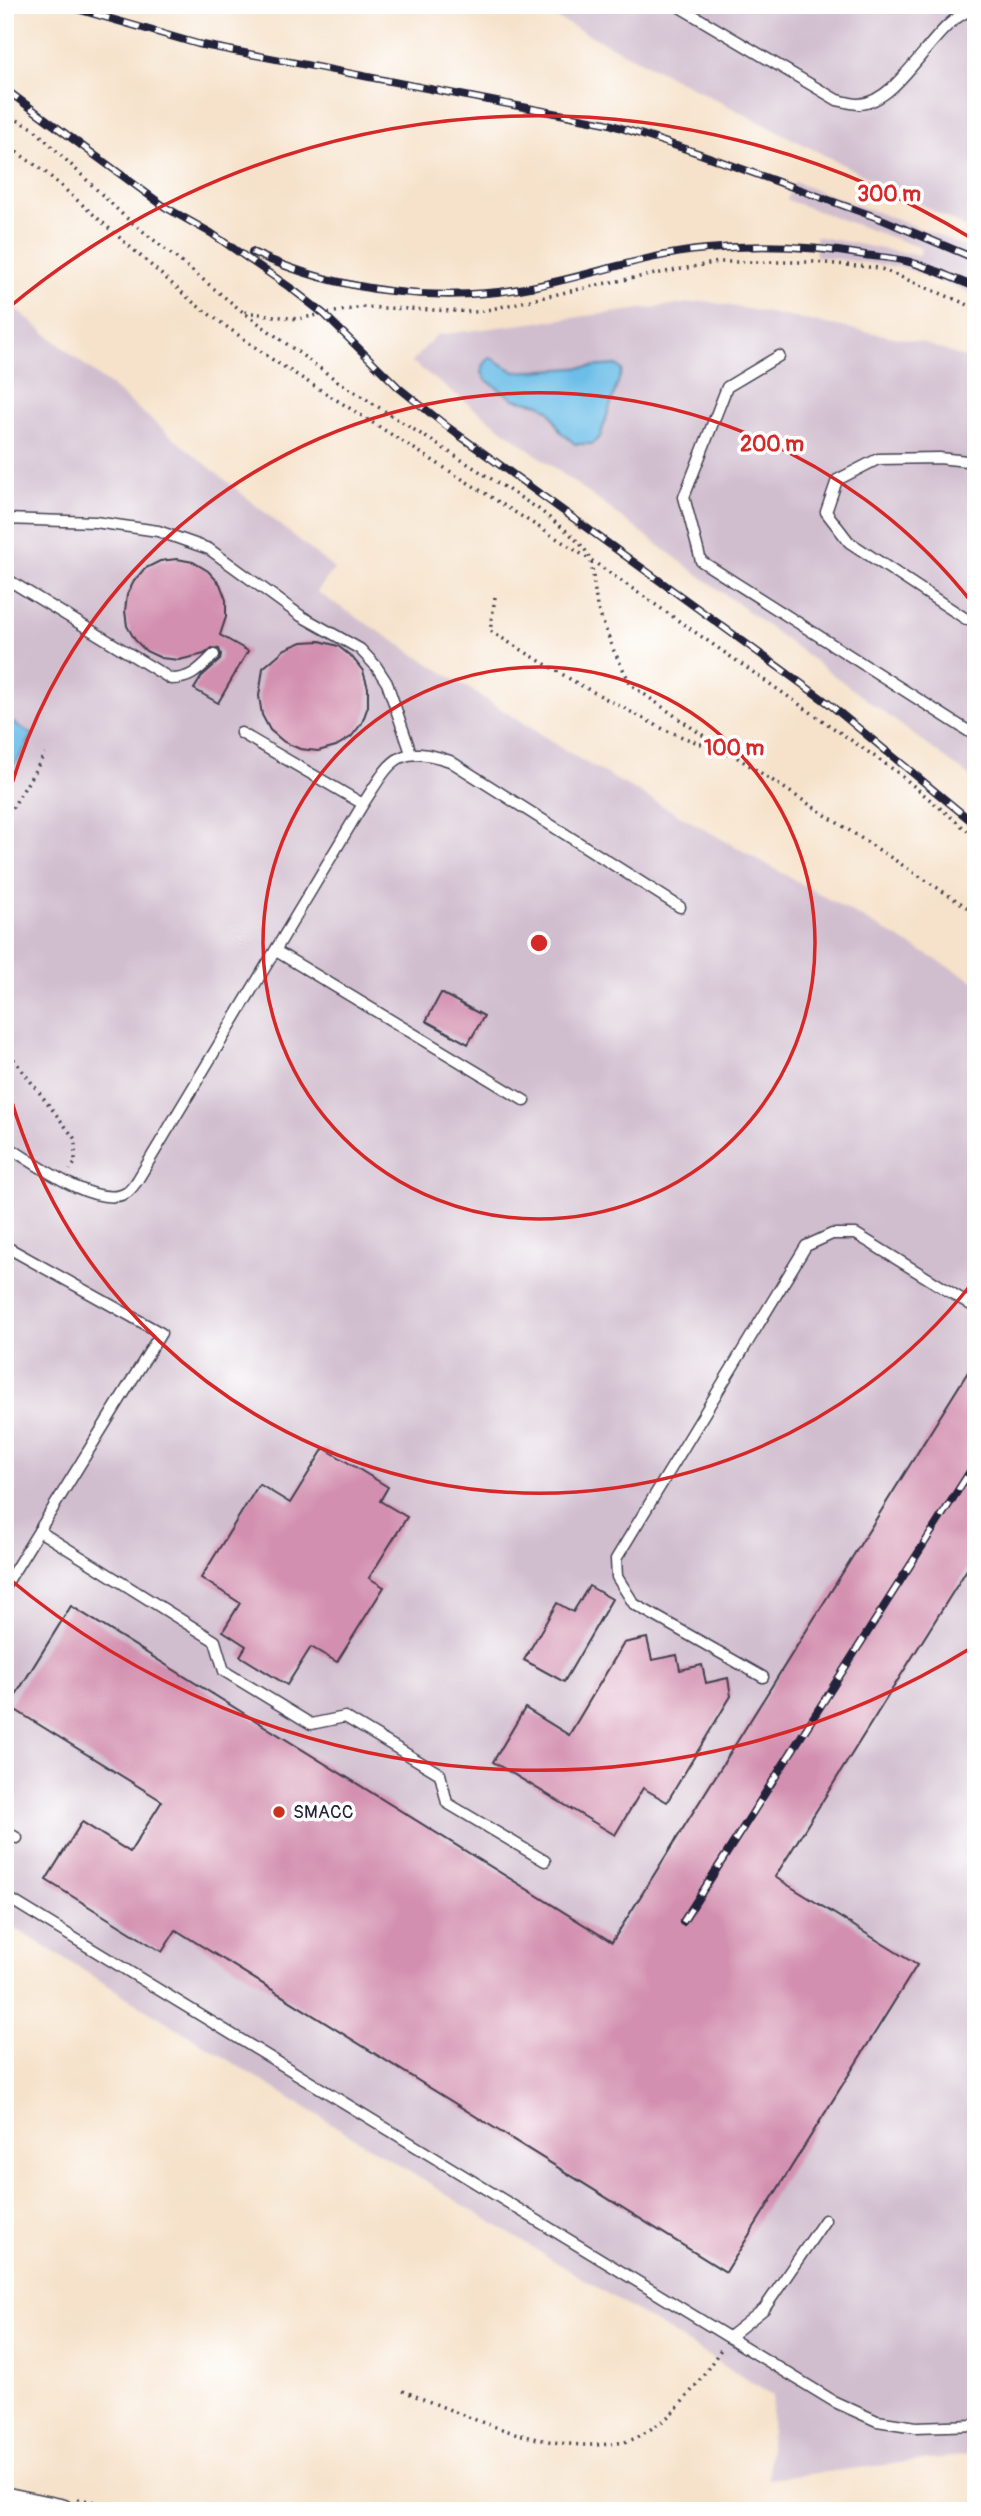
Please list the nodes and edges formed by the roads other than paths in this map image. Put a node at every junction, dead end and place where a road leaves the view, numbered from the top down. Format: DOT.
graph roads {
  1 [pos="676,5"];
  2 [pos="973,8"];
  3 [pos="779,356"];
  4 [pos="976,462"];
  5 [pos="5,519"];
  6 [pos="5,578"];
  7 [pos="966,620"];
  8 [pos="214,655"];
  9 [pos="241,733"];
  10 [pos="976,736"];
  11 [pos="411,752"];
  12 [pos="363,804"];
  13 [pos="680,907"];
  14 [pos="276,951"];
  15 [pos="525,1101"];
  16 [pos="5,1145"];
  17 [pos="5,1246"];
  18 [pos="976,1308"];
  19 [pos="39,1531"];
  20 [pos="5,1586"];
  21 [pos="763,1677"];
  22 [pos="5,1830"];
  23 [pos="17,1838"];
  24 [pos="545,1861"];
  25 [pos="5,1896"];
  26 [pos="825,2220"];
  27 [pos="729,2337"];
  28 [pos="976,2425"];
  29 [pos="5,2499"];
  30 [pos="62,2511"];
  1 -- 2 [label="lane"];
  3 -- 10 [label="lane"];
  4 -- 7 [label="lane"];
  5 -- 11 [label="lane"];
  6 -- 8 [label="lane"];
  9 -- 12 [label="lane"];
  11 -- 12 [label="lane"];
  11 -- 13 [label="lane"];
  12 -- 14 [label="lane"];
  14 -- 15 [label="lane"];
  14 -- 16 [label="lane"];
  17 -- 19 [label="lane"];
  18 -- 21 [label="lane"];
  19 -- 20 [label="lane"];
  19 -- 24 [label="lane"];
  22 -- 23 [label="lane"];
  25 -- 27 [label="lane"];
  26 -- 27 [label="lane"];
  27 -- 28 [label="lane"];
  29 -- 30 [label="street"];
}
